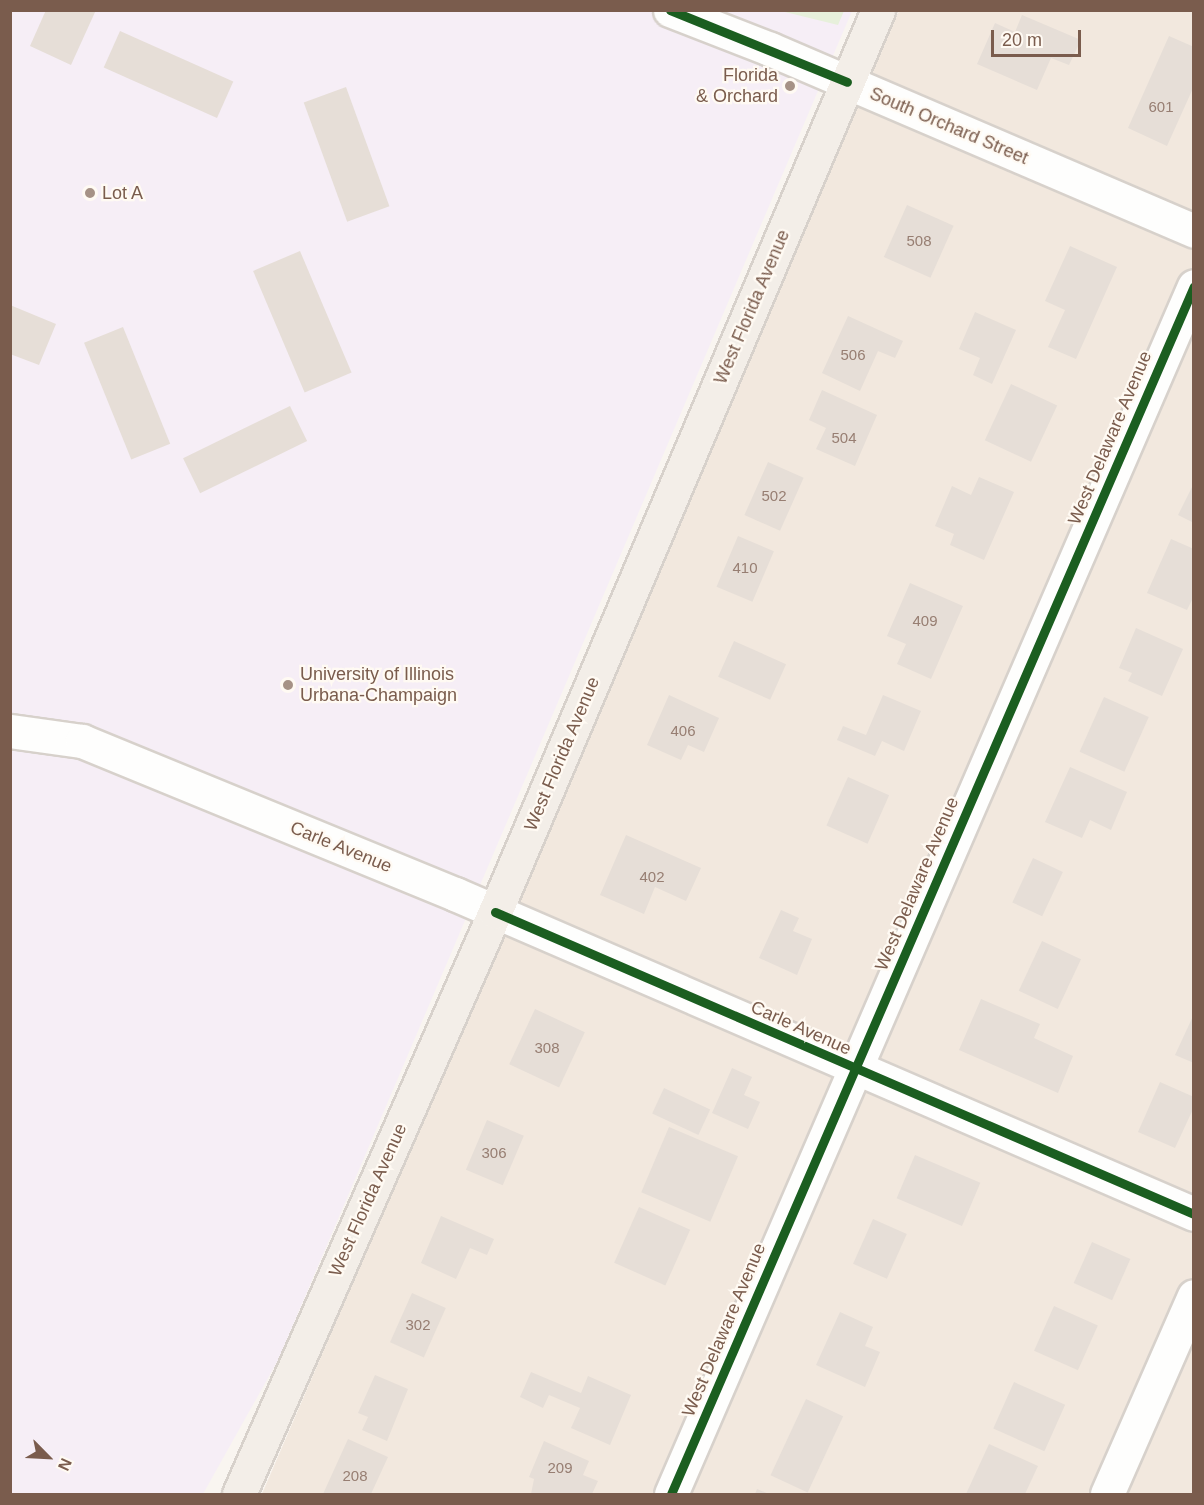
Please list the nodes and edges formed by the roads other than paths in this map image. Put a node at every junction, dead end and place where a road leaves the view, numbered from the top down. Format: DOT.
graph roads {
  1 [pos="670,10"];
  2 [pos="878,10"];
  3 [pos="847,82"];
  4 [pos="1194,231"];
  5 [pos="1194,286"];
  6 [pos="10,731"];
  7 [pos="495,912"];
  8 [pos="854,1070"];
  9 [pos="1194,1214"];
  10 [pos="1194,1296"];
  11 [pos="239,1494"];
  12 [pos="671,1494"];
  13 [pos="1107,1494"];
  1 -- 3 [label="street, South Orchard Street"];
  2 -- 3 [label="main road, West Florida Avenue"];
  3 -- 4 [label="street, South Orchard Street"];
  3 -- 7 [label="main road, West Florida Avenue"];
  5 -- 8 [label="street, West Delaware Avenue"];
  6 -- 7 [label="street, Carle Avenue"];
  7 -- 8 [label="street, Carle Avenue"];
  7 -- 11 [label="main road, West Florida Avenue"];
  8 -- 9 [label="street, Carle Avenue"];
  8 -- 12 [label="street, West Delaware Avenue"];
  10 -- 13 [label="street"];
}
